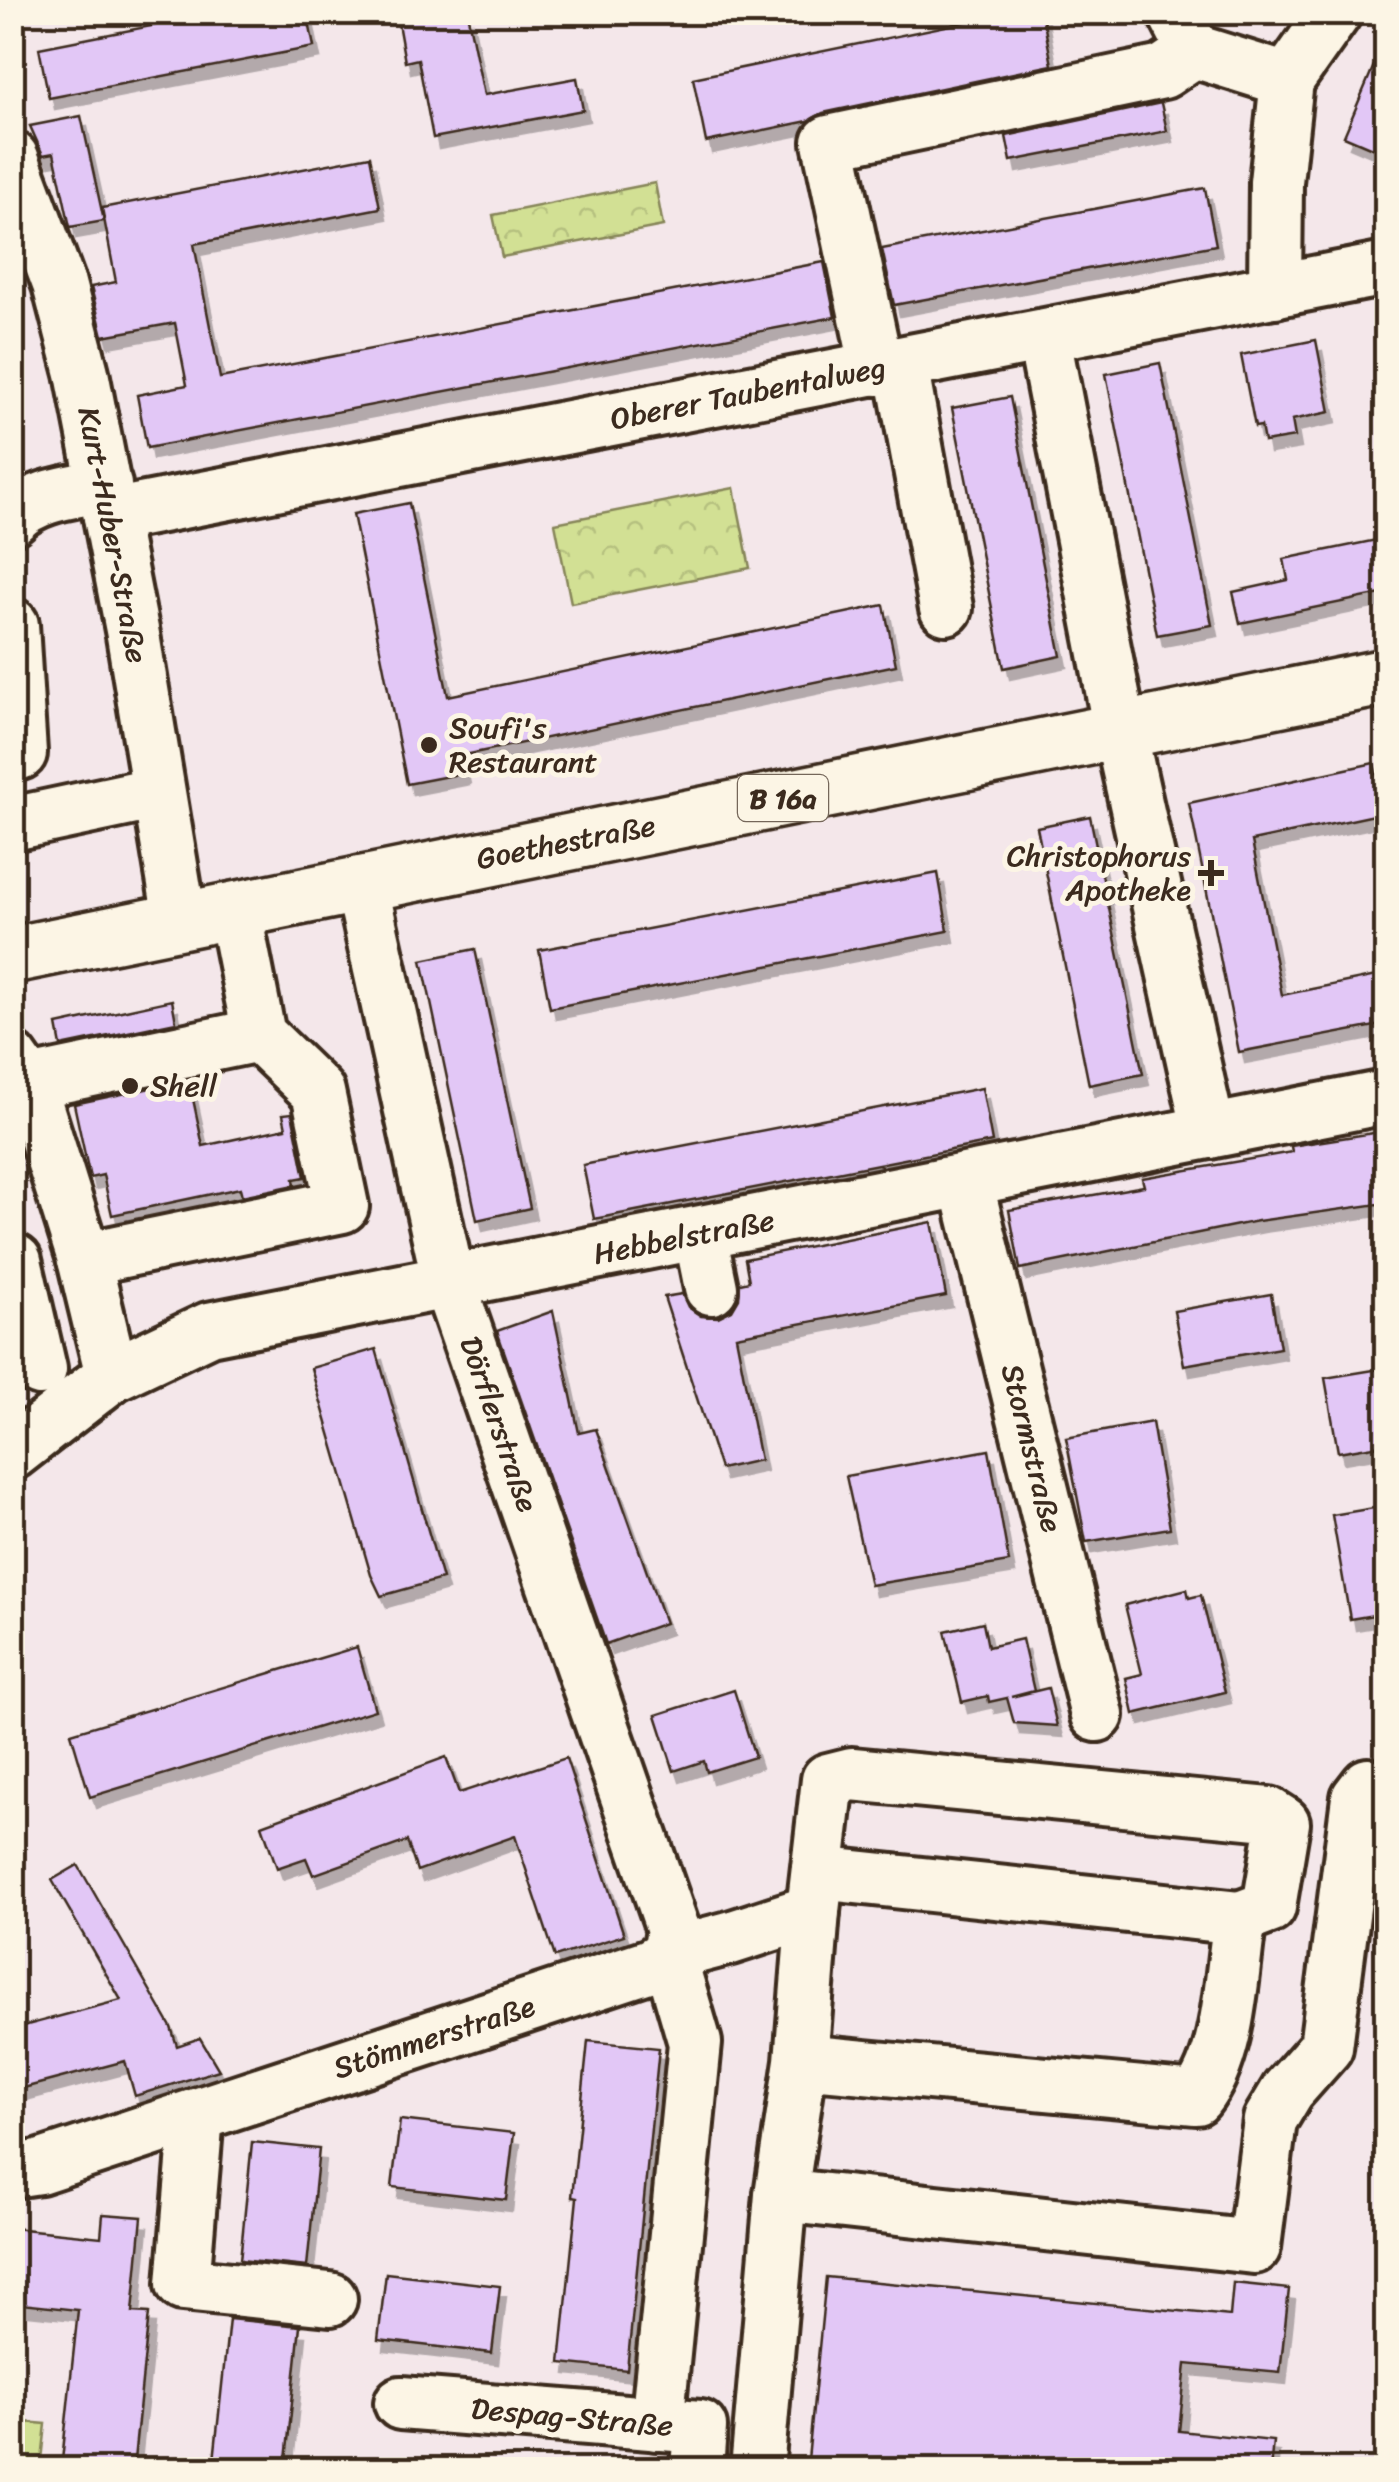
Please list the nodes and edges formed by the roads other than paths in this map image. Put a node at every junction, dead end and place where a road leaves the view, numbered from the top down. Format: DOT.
graph roads {
  1 [pos="1335,12"];
  2 [pos="1184,32"];
  3 [pos="1287,80"];
  4 [pos="12,158"];
  5 [pos="1386,269"];
  6 [pos="1276,291"];
  7 [pos="1044,338"];
  8 [pos="889,367"];
  9 [pos="107,500"];
  10 [pos="12,518"];
  11 [pos="946,608"];
  12 [pos="12,625"];
  13 [pos="1386,677"];
  14 [pos="1120,731"];
  15 [pos="20,753"];
  16 [pos="158,792"];
  17 [pos="12,824"];
  18 [pos="361,883"];
  19 [pos="234,909"];
  20 [pos="180,920"];
  21 [pos="12,955"];
  22 [pos="260,1035"];
  23 [pos="21,1071"];
  24 [pos="1386,1096"];
  25 [pos="1209,1132"];
  26 [pos="966,1181"];
  27 [pos="700,1234"];
  28 [pos="84,1259"];
  29 [pos="12,1262"];
  30 [pos="449,1283"];
  31 [pos="711,1288"];
  32 [pos="40,1370"];
  33 [pos="112,1375"];
  34 [pos="12,1453"];
  35 [pos="1097,1715"];
  36 [pos="1368,1785"];
  37 [pos="815,1892"];
  38 [pos="1240,1918"];
  39 [pos="669,1954"];
  40 [pos="801,2061"];
  41 [pos="197,2115"];
  42 [pos="12,2171"];
  43 [pos="781,2195"];
  44 [pos="330,2299"];
  45 [pos="401,2404"];
  46 [pos="657,2424"];
  47 [pos="697,2470"];
  48 [pos="756,2470"];
  1 -- 3 [label="street"];
  2 -- 3 [label="street"];
  2 -- 8 [label="street"];
  3 -- 6 [label="street"];
  4 -- 9 [label="street, Kurt-Huber-Straße"];
  5 -- 6 [label="street, Oberer Taubentalweg"];
  6 -- 7 [label="street, Oberer Taubentalweg"];
  7 -- 8 [label="street, Oberer Taubentalweg"];
  7 -- 14 [label="street"];
  8 -- 9 [label="street, Oberer Taubentalweg"];
  8 -- 11 [label="street"];
  9 -- 10 [label="street, Oberer Taubentalweg"];
  9 -- 16 [label="street, Kurt-Huber-Straße"];
  12 -- 15 [label="street"];
  13 -- 14 [label="main road, Goethestraße / B 16a"];
  14 -- 18 [label="main road, Goethestraße / B 16a"];
  14 -- 25 [label="street"];
  16 -- 17 [label="street"];
  16 -- 20 [label="street, Kurt-Huber-Straße"];
  18 -- 19 [label="main road, Goethestraße / B 16a"];
  18 -- 30 [label="street, Dörflerstraße"];
  19 -- 20 [label="main road, Goethestraße / B 16a"];
  19 -- 22 [label="street"];
  20 -- 21 [label="main road, Goethestraße / B 16a"];
  22 -- 23 [label="street"];
  22 -- 28 [label="street"];
  23 -- 28 [label="street"];
  24 -- 25 [label="street, Hebbelstraße"];
  25 -- 26 [label="street, Hebbelstraße"];
  26 -- 27 [label="street, Hebbelstraße"];
  26 -- 35 [label="street, Stormstraße"];
  27 -- 30 [label="street, Hebbelstraße"];
  27 -- 31 [label="street"];
  28 -- 33 [label="street"];
  29 -- 32 [label="street"];
  30 -- 33 [label="street, Hebbelstraße"];
  30 -- 39 [label="street, Dörflerstraße"];
  33 -- 34 [label="street, Hebbelstraße"];
  36 -- 43 [label="street"];
  37 -- 38 [label="street"];
  37 -- 38 [label="street"];
  37 -- 39 [label="street, Stömmerstraße"];
  37 -- 40 [label="street"];
  38 -- 40 [label="street"];
  39 -- 41 [label="street, Stömmerstraße"];
  39 -- 46 [label="street, Dörflerstraße"];
  40 -- 43 [label="street"];
  41 -- 42 [label="street, Stömmerstraße"];
  41 -- 44 [label="street"];
  43 -- 48 [label="street"];
  45 -- 46 [label="street, Despag-Straße"];
  46 -- 47 [label="street, Despag-Straße"];
}
